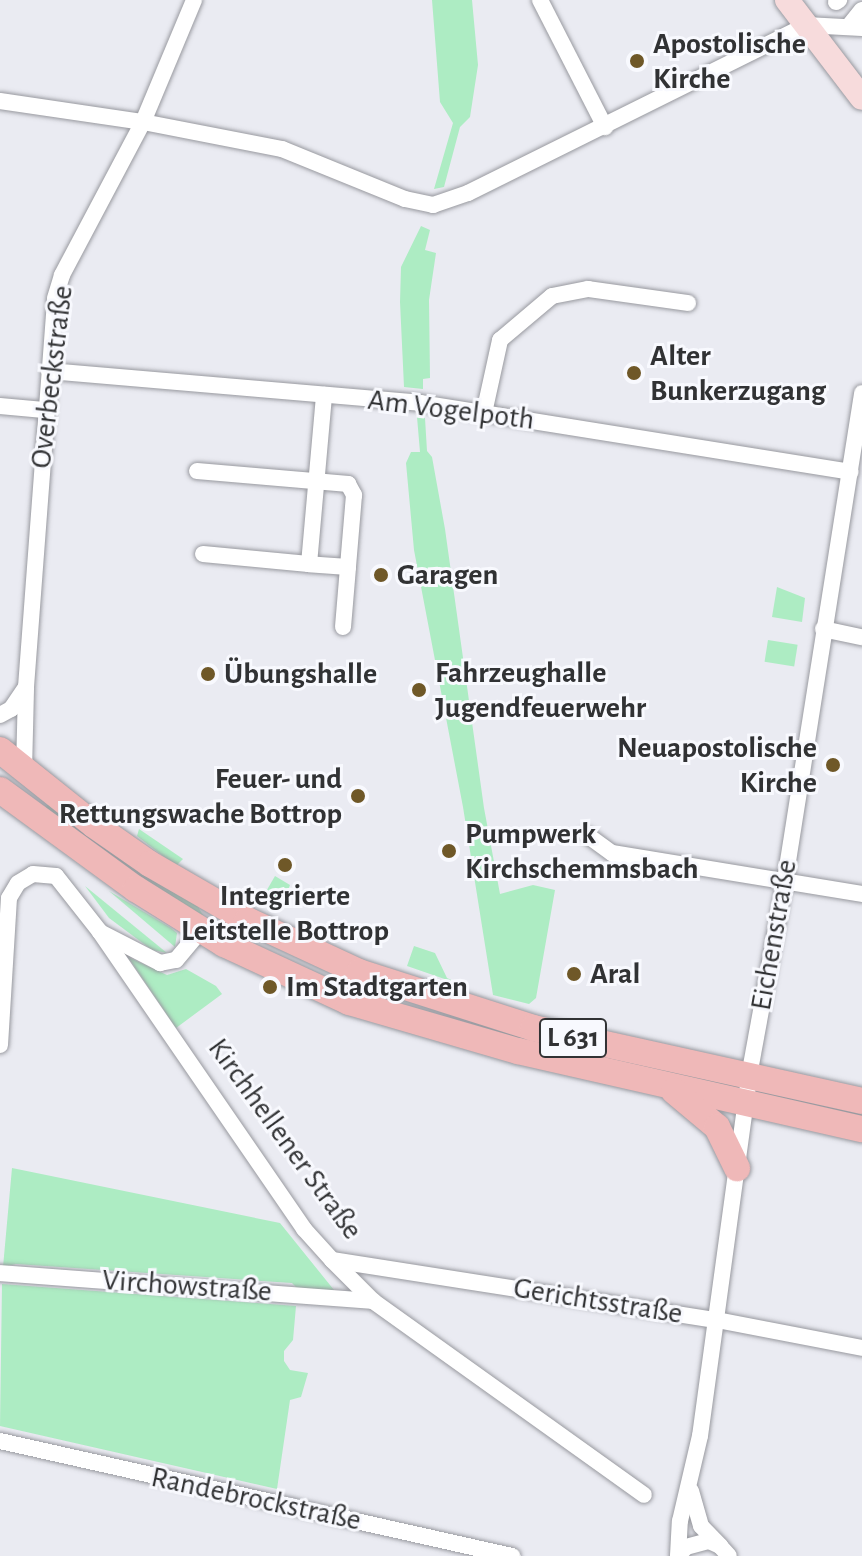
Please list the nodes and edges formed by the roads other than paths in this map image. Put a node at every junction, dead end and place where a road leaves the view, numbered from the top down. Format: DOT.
graph roads {
  1 [pos="194,0"];
  2 [pos="540,0"];
  3 [pos="787,0"];
  4 [pos="862,10"];
  5 [pos="806,25"];
  6 [pos="855,27"];
  7 [pos="862,98"];
  8 [pos="0,101"];
  9 [pos="143,122"];
  10 [pos="605,127"];
  11 [pos="688,303"];
  12 [pos="49,371"];
  13 [pos="862,393"];
  14 [pos="324,395"];
  15 [pos="0,406"];
  16 [pos="44,410"];
  17 [pos="484,413"];
  18 [pos="197,471"];
  19 [pos="850,472"];
  20 [pos="316,479"];
  21 [pos="203,554"];
  22 [pos="309,564"];
  23 [pos="348,567"];
  24 [pos="343,627"];
  25 [pos="823,629"];
  26 [pos="862,637"];
  27 [pos="26,687"];
  28 [pos="0,715"];
  29 [pos="0,750"];
  30 [pos="24,771"];
  31 [pos="0,790"];
  32 [pos="587,835"];
  33 [pos="785,880"];
  34 [pos="862,894"];
  35 [pos="201,930"];
  36 [pos="100,932"];
  37 [pos="0,1045"];
  38 [pos="749,1076"];
  39 [pos="668,1087"];
  40 [pos="862,1101"];
  41 [pos="747,1103"];
  42 [pos="862,1129"];
  43 [pos="737,1168"];
  44 [pos="332,1260"];
  45 [pos="0,1273"];
  46 [pos="373,1301"];
  47 [pos="717,1320"];
  48 [pos="862,1348"];
  49 [pos="0,1441"];
  50 [pos="690,1478"];
  51 [pos="644,1495"];
  52 [pos="724,1551"];
  53 [pos="512,1556"];
  54 [pos="678,1556"];
  1 -- 9 [label="street, Overbeckstraße"];
  2 -- 10 [label="street"];
  3 -- 5 [label="main road"];
  4 -- 6 [label="street"];
  5 -- 6 [label="street"];
  5 -- 7 [label="main road"];
  5 -- 10 [label="street"];
  8 -- 9 [label="street"];
  9 -- 10 [label="street"];
  9 -- 12 [label="street, Overbeckstraße"];
  11 -- 17 [label="street"];
  12 -- 14 [label="street, Am Vogelpoth"];
  12 -- 16 [label="street, Overbeckstraße"];
  13 -- 19 [label="street, Eichenstraße"];
  14 -- 17 [label="street, Am Vogelpoth"];
  14 -- 20 [label="street"];
  15 -- 16 [label="street"];
  16 -- 27 [label="street, Overbeckstraße"];
  17 -- 19 [label="street, Am Vogelpoth"];
  18 -- 20 [label="street"];
  19 -- 25 [label="street, Eichenstraße"];
  20 -- 22 [label="street"];
  20 -- 23 [label="street"];
  21 -- 22 [label="street"];
  22 -- 23 [label="street"];
  23 -- 24 [label="street"];
  25 -- 26 [label="street"];
  25 -- 33 [label="street, Eichenstraße"];
  27 -- 28 [label="street"];
  27 -- 30 [label="street, Overbeckstraße"];
  29 -- 30 [label="main road, L 631"];
  30 -- 38 [label="main road, L 631"];
  31 -- 35 [label="main road, L 631"];
  32 -- 33 [label="street"];
  33 -- 34 [label="street"];
  33 -- 38 [label="street, Eichenstraße"];
  35 -- 36 [label="street, Kirchhellener Straße"];
  35 -- 39 [label="main road, L 631"];
  36 -- 37 [label="street, Kirchhellener Straße"];
  36 -- 44 [label="street, Kirchhellener Straße"];
  38 -- 40 [label="main road, L 631"];
  38 -- 41 [label="street, Eichenstraße"];
  39 -- 41 [label="main road, L 631"];
  39 -- 43 [label="main road"];
  41 -- 42 [label="main road, L 631"];
  41 -- 43 [label="street, Eichenstraße"];
  43 -- 47 [label="street, Eichenstraße"];
  44 -- 46 [label="street, Kirchhellener Straße"];
  44 -- 47 [label="street, Gerichtsstraße"];
  45 -- 46 [label="street, Virchowstraße"];
  46 -- 51 [label="street, Kirchhellener Straße"];
  47 -- 48 [label="street, Gerichtsstraße"];
  47 -- 50 [label="street, Eichenstraße"];
  49 -- 53 [label="street, Randebrockstraße"];
  50 -- 52 [label="street, Eichenstraße"];
  50 -- 54 [label="street, Eichenstraße"];
  52 -- 54 [label="street"];
}
